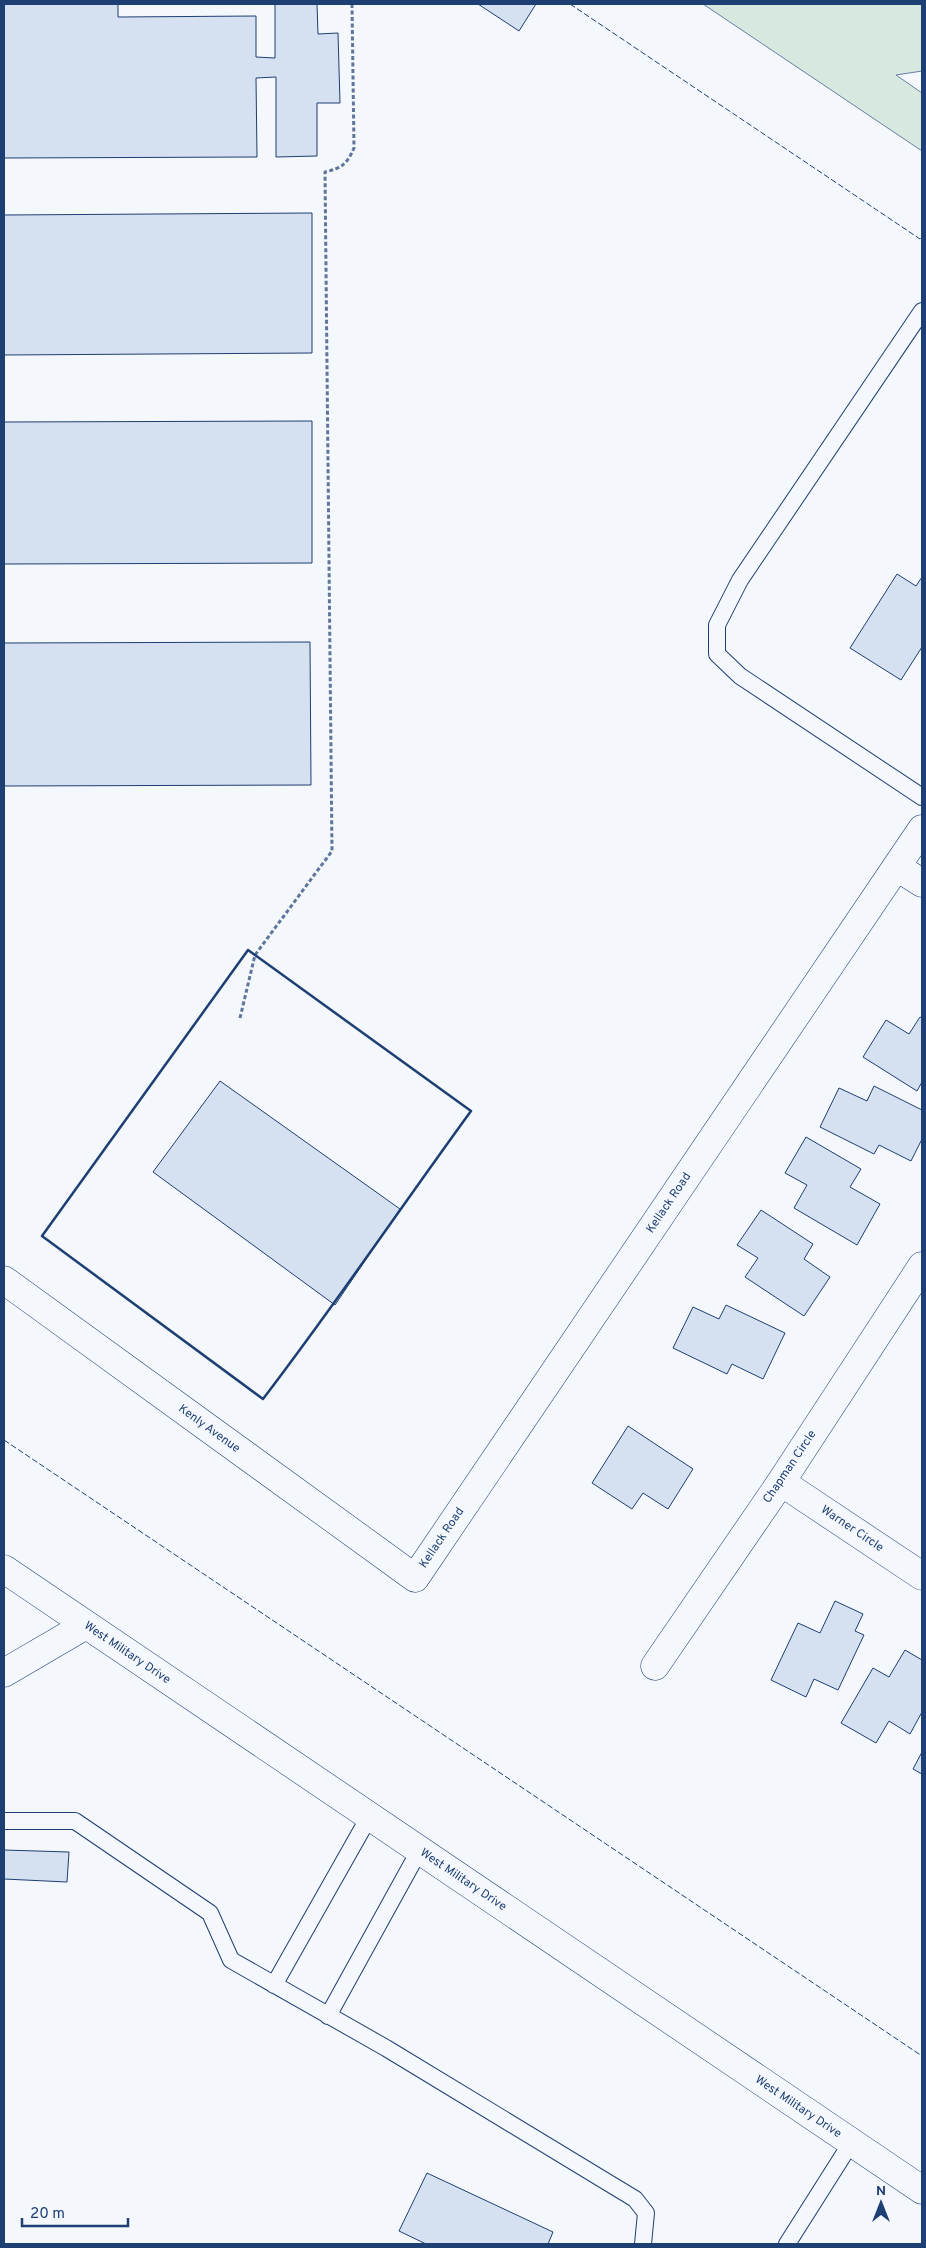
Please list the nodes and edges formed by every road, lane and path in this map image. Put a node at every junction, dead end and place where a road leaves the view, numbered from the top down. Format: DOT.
graph roads {
  1 [pos="352,4"];
  2 [pos="922,311"];
  3 [pos="922,797"];
  4 [pos="922,828"];
  5 [pos="897,867"];
  6 [pos="922,883"];
  7 [pos="240,1018"];
  8 [pos="922,1266"];
  9 [pos="4,1280"];
  10 [pos="781,1482"];
  11 [pos="4,1569"];
  12 [pos="922,1576"];
  13 [pos="415,1578"];
  14 [pos="86,1625"];
  15 [pos="655,1666"];
  16 [pos="4,1673"];
  17 [pos="369,1817"];
  18 [pos="4,1821"];
  19 [pos="419,1851"];
  20 [pos="274,1985"];
  21 [pos="328,2016"];
  22 [pos="851,2143"];
  23 [pos="922,2190"];
  24 [pos="643,2244"];
  25 [pos="787,2244"];
  1 -- 7 [label="path"];
  2 -- 3 [label="lane"];
  4 -- 5 [label="street, Kellack Road"];
  5 -- 6 [label="street"];
  5 -- 13 [label="street, Kellack Road"];
  8 -- 10 [label="street, Chapman Circle"];
  9 -- 13 [label="street, Kenly Avenue"];
  10 -- 12 [label="street, Warner Circle"];
  10 -- 15 [label="street, Chapman Circle"];
  11 -- 14 [label="street, West Military Drive"];
  14 -- 16 [label="street"];
  14 -- 17 [label="street, West Military Drive"];
  17 -- 19 [label="street, West Military Drive"];
  17 -- 20 [label="lane"];
  18 -- 20 [label="lane"];
  19 -- 21 [label="lane"];
  19 -- 22 [label="street, West Military Drive"];
  20 -- 21 [label="lane"];
  21 -- 24 [label="lane"];
  22 -- 23 [label="street, West Military Drive"];
  22 -- 25 [label="lane"];
}
